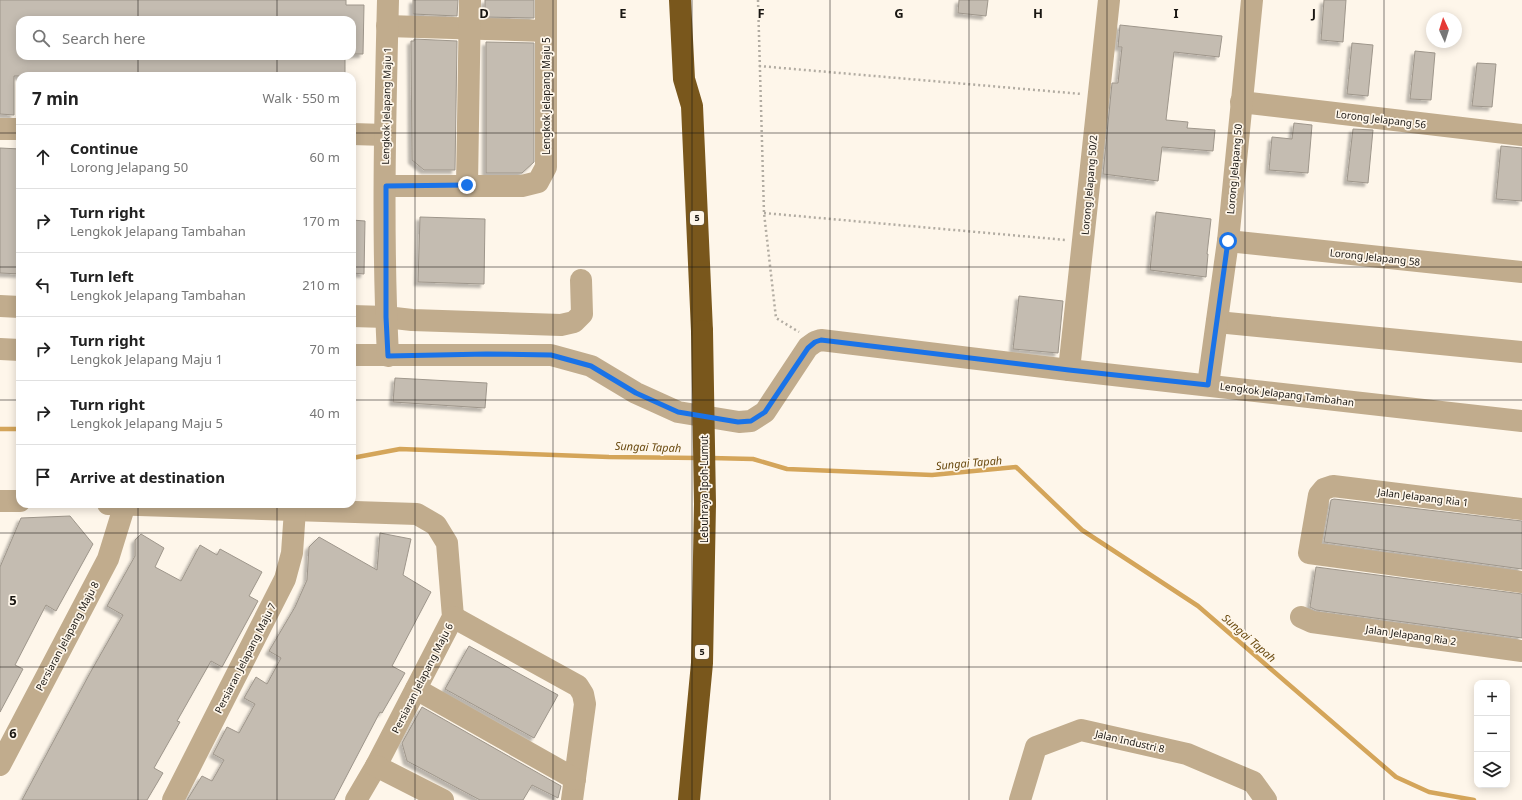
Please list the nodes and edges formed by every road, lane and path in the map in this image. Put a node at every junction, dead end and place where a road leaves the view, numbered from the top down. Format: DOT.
graph roads {
  1 [pos="388,0"];
  2 [pos="470,0"];
  3 [pos="546,0"];
  4 [pos="680,0"];
  5 [pos="694,0"];
  6 [pos="758,0"];
  7 [pos="1109,0"];
  8 [pos="1252,0"];
  9 [pos="387,26"];
  10 [pos="469,29"];
  11 [pos="546,31"];
  12 [pos="759,66"];
  13 [pos="1098,95"];
  14 [pos="1241,102"];
  15 [pos="692,106"];
  16 [pos="0,129"];
  17 [pos="16,129"];
  18 [pos="356,134"];
  19 [pos="384,135"];
  20 [pos="1522,135"];
  21 [pos="467,185"];
  22 [pos="386,186"];
  23 [pos="764,213"];
  24 [pos="1084,241"];
  25 [pos="1228,241"];
  26 [pos="1522,272"];
  27 [pos="581,280"];
  28 [pos="0,306"];
  29 [pos="16,307"];
  30 [pos="356,316"];
  31 [pos="386,317"];
  32 [pos="1217,322"];
  33 [pos="815,342"];
  34 [pos="0,349"];
  35 [pos="16,350"];
  36 [pos="1522,352"];
  37 [pos="356,355"];
  38 [pos="388,356"];
  39 [pos="1069,370"];
  40 [pos="1208,385"];
  41 [pos="1522,421"];
  42 [pos="0,501"];
  43 [pos="16,501"];
  44 [pos="124,508"];
  45 [pos="238,508"];
  46 [pos="1522,509"];
  47 [pos="295,510"];
  48 [pos="1522,582"];
  49 [pos="454,617"];
  50 [pos="1301,617"];
  51 [pos="1522,651"];
  52 [pos="416,689"];
  53 [pos="0,765"];
  54 [pos="376,766"];
  55 [pos="576,778"];
  56 [pos="173,800"];
  57 [pos="356,800"];
  58 [pos="443,800"];
  59 [pos="572,800"];
  60 [pos="689,800"];
  61 [pos="1020,800"];
  62 [pos="1266,800"];
  1 -- 9 [label="street, Lengkok Jelapang Maju 1"];
  2 -- 10 [label="street"];
  3 -- 11 [label="street, Lengkok Jelapang Maju 5"];
  4 -- 15 [label="highway, Lebuhraya Ipoh-Lumut / 5"];
  5 -- 15 [label="highway, Lebuhraya Ipoh-Lumut / 5"];
  6 -- 12 [label="path"];
  7 -- 13 [label="street, Lorong Jelapang 50/2"];
  8 -- 14 [label="street, Lorong Jelapang 50"];
  9 -- 10 [label="street"];
  9 -- 19 [label="street, Lengkok Jelapang Maju 1"];
  10 -- 11 [label="street"];
  10 -- 21 [label="street"];
  11 -- 21 [label="street, Lengkok Jelapang Maju 5"];
  12 -- 13 [label="path"];
  12 -- 23 [label="path"];
  13 -- 24 [label="street, Lorong Jelapang 50/2"];
  14 -- 20 [label="street, Lorong Jelapang 56"];
  14 -- 25 [label="street, Lorong Jelapang 50"];
  15 -- 60 [label="highway, Lebuhraya Ipoh-Lumut / 5, bridge"];
  16 -- 17 [label="street"];
  18 -- 19 [label="street"];
  19 -- 22 [label="street, Lengkok Jelapang Maju 1"];
  21 -- 22 [label="street, Lengkok Jelapang Maju 5"];
  22 -- 31 [label="street, Lengkok Jelapang Maju 1"];
  23 -- 24 [label="path"];
  23 -- 33 [label="path"];
  24 -- 39 [label="street, Lorong Jelapang 50/2"];
  25 -- 26 [label="street, Lorong Jelapang 58"];
  25 -- 32 [label="street, Lorong Jelapang 50"];
  27 -- 31 [label="street"];
  28 -- 29 [label="street"];
  30 -- 31 [label="street"];
  31 -- 38 [label="street, Lengkok Jelapang Maju 1"];
  32 -- 36 [label="street"];
  32 -- 40 [label="street, Lorong Jelapang 50"];
  33 -- 38 [label="street"];
  33 -- 39 [label="street, Lengkok Jelapang Tambahan"];
  34 -- 35 [label="street"];
  37 -- 38 [label="street"];
  39 -- 40 [label="street, Lengkok Jelapang Tambahan"];
  40 -- 41 [label="street, Lengkok Jelapang Tambahan"];
  42 -- 43 [label="street"];
  44 -- 53 [label="street, Persiaran Jelapang Maju 8"];
  45 -- 47 [label="street"];
  46 -- 48 [label="street, Jalan Jelapang Ria 1"];
  47 -- 49 [label="street, Persiaran Jelapang Maju 6"];
  47 -- 56 [label="street, Persiaran Jelapang Maju 7"];
  49 -- 52 [label="street, Persiaran Jelapang Maju 6"];
  49 -- 55 [label="street"];
  50 -- 51 [label="street, Jalan Jelapang Ria 2"];
  52 -- 54 [label="street, Persiaran Jelapang Maju 6"];
  52 -- 55 [label="street"];
  54 -- 57 [label="street, Persiaran Jelapang Maju 6"];
  54 -- 58 [label="street"];
  55 -- 59 [label="street"];
  61 -- 62 [label="street, Jalan Industri 8"];
}
